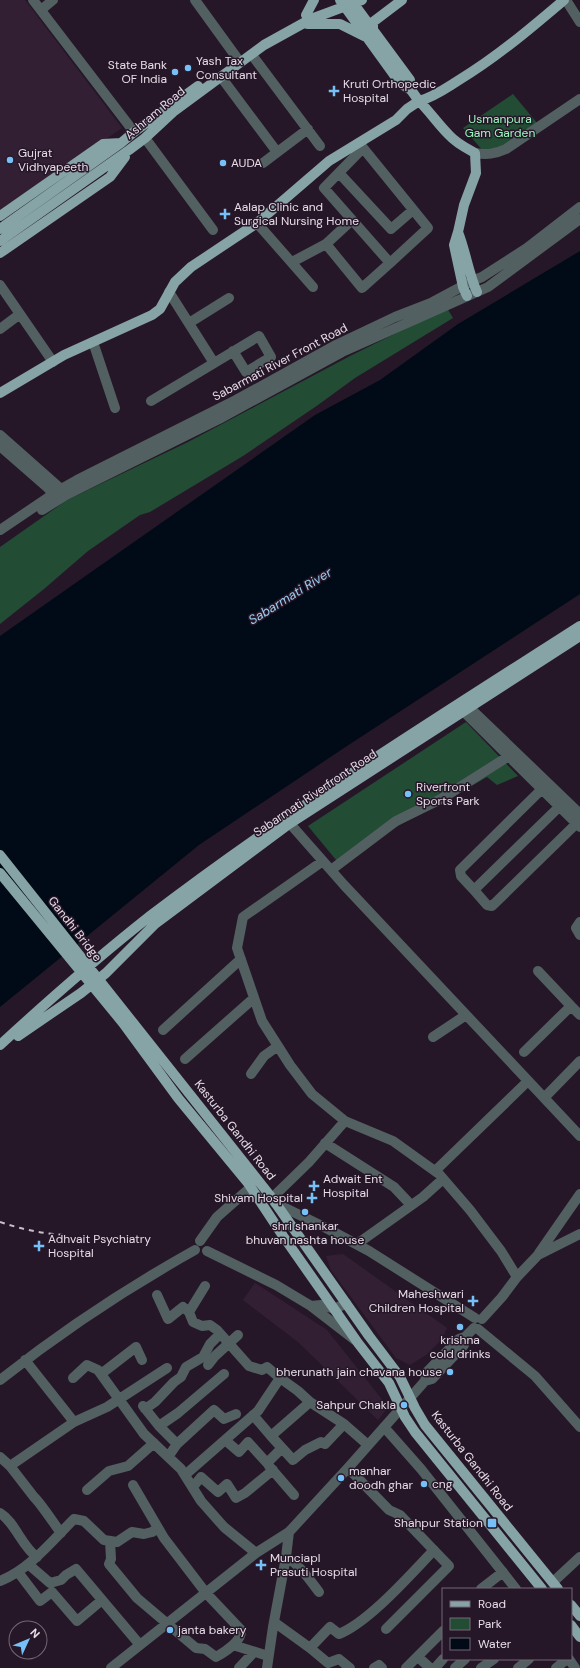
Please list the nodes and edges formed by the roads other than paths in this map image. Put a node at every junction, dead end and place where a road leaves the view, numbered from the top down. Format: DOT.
graph roads {
  1 [pos="33,0"];
  2 [pos="53,0"];
  3 [pos="195,0"];
  4 [pos="314,0"];
  5 [pos="402,0"];
  6 [pos="565,0"];
  7 [pos="348,2"];
  8 [pos="41,10"];
  9 [pos="304,19"];
  10 [pos="580,22"];
  11 [pos="370,34"];
  12 [pos="252,55"];
  13 [pos="237,58"];
  14 [pos="221,77"];
  15 [pos="580,99"];
  16 [pos="419,101"];
  17 [pos="308,129"];
  18 [pos="134,132"];
  19 [pos="145,138"];
  20 [pos="121,143"];
  21 [pos="320,146"];
  22 [pos="361,146"];
  23 [pos="130,150"];
  24 [pos="277,152"];
  25 [pos="475,153"];
  26 [pos="104,162"];
  27 [pos="263,163"];
  28 [pos="339,173"];
  29 [pos="580,207"];
  30 [pos="413,210"];
  31 [pos="0,216"];
  32 [pos="580,219"];
  33 [pos="352,220"];
  34 [pos="257,223"];
  35 [pos="0,229"];
  36 [pos="213,230"];
  37 [pos="458,232"];
  38 [pos="0,241"];
  39 [pos="326,244"];
  40 [pos="0,253"];
  41 [pos="292,262"];
  42 [pos="390,263"];
  43 [pos="472,281"];
  44 [pos="0,285"];
  45 [pos="313,287"];
  46 [pos="465,291"];
  47 [pos="169,292"];
  48 [pos="477,292"];
  49 [pos="229,298"];
  50 [pos="20,314"];
  51 [pos="188,323"];
  52 [pos="0,329"];
  53 [pos="93,342"];
  54 [pos="233,351"];
  55 [pos="53,362"];
  56 [pos="214,363"];
  57 [pos="0,393"];
  58 [pos="151,401"];
  59 [pos="115,408"];
  60 [pos="0,435"];
  61 [pos="0,446"];
  62 [pos="60,495"];
  63 [pos="0,530"];
  64 [pos="0,538"];
  65 [pos="580,626"];
  66 [pos="580,636"];
  67 [pos="464,706"];
  68 [pos="509,756"];
  69 [pos="542,789"];
  70 [pos="560,806"];
  71 [pos="287,821"];
  72 [pos="579,821"];
  73 [pos="0,855"];
  74 [pos="323,861"];
  75 [pos="331,870"];
  76 [pos="0,873"];
  77 [pos="474,890"];
  78 [pos="580,922"];
  79 [pos="580,935"];
  80 [pos="241,958"];
  81 [pos="538,971"];
  82 [pos="254,998"];
  83 [pos="571,1006"];
  84 [pos="466,1015"];
  85 [pos="580,1015"];
  86 [pos="126,1021"];
  87 [pos="163,1030"];
  88 [pos="433,1037"];
  89 [pos="0,1045"];
  90 [pos="278,1046"];
  91 [pos="0,1052"];
  92 [pos="524,1052"];
  93 [pos="185,1059"];
  94 [pos="580,1061"];
  95 [pos="251,1074"];
  96 [pos="528,1081"];
  97 [pos="544,1098"];
  98 [pos="345,1121"];
  99 [pos="580,1136"];
  100 [pos="325,1143"];
  101 [pos="435,1171"];
  102 [pos="443,1179"];
  103 [pos="251,1187"];
  104 [pos="580,1194"];
  105 [pos="274,1200"];
  106 [pos="411,1205"];
  107 [pos="283,1213"];
  108 [pos="580,1234"];
  109 [pos="357,1244"];
  110 [pos="198,1245"];
  111 [pos="538,1255"];
  112 [pos="517,1277"];
  113 [pos="205,1286"];
  114 [pos="157,1295"];
  115 [pos="346,1303"];
  116 [pos="311,1306"];
  117 [pos="335,1310"];
  118 [pos="189,1312"];
  119 [pos="477,1324"];
  120 [pos="220,1334"];
  121 [pos="238,1335"];
  122 [pos="358,1343"];
  123 [pos="229,1344"];
  124 [pos="25,1360"];
  125 [pos="142,1360"];
  126 [pos="208,1365"];
  127 [pos="167,1368"];
  128 [pos="101,1374"];
  129 [pos="224,1374"];
  130 [pos="73,1378"];
  131 [pos="280,1378"];
  132 [pos="0,1380"];
  133 [pos="410,1398"];
  134 [pos="119,1399"];
  135 [pos="310,1402"];
  136 [pos="401,1408"];
  137 [pos="236,1414"];
  138 [pos="253,1415"];
  139 [pos="580,1418"];
  140 [pos="74,1422"];
  141 [pos="344,1424"];
  142 [pos="159,1426"];
  143 [pos="384,1427"];
  144 [pos="580,1427"];
  145 [pos="271,1436"];
  146 [pos="225,1440"];
  147 [pos="154,1443"];
  148 [pos="177,1444"];
  149 [pos="368,1445"];
  150 [pos="282,1448"];
  151 [pos="0,1457"];
  152 [pos="168,1457"];
  153 [pos="10,1466"];
  154 [pos="270,1467"];
  155 [pos="348,1468"];
  156 [pos="185,1475"];
  157 [pos="133,1485"];
  158 [pos="193,1487"];
  159 [pos="87,1490"];
  160 [pos="294,1495"];
  161 [pos="0,1513"];
  162 [pos="158,1528"];
  163 [pos="289,1532"];
  164 [pos="61,1533"];
  165 [pos="110,1541"];
  166 [pos="434,1550"];
  167 [pos="256,1554"];
  168 [pos="37,1557"];
  169 [pos="286,1557"];
  170 [pos="580,1557"];
  171 [pos="28,1564"];
  172 [pos="18,1572"];
  173 [pos="503,1572"];
  174 [pos="0,1581"];
  175 [pos="556,1586"];
  176 [pos="483,1588"];
  177 [pos="515,1588"];
  178 [pos="541,1588"];
  179 [pos="319,1592"];
  180 [pos="206,1593"];
  181 [pos="102,1600"];
  182 [pos="572,1606"];
  183 [pos="580,1616"];
  184 [pos="274,1622"];
  185 [pos="168,1623"];
  186 [pos="572,1626"];
  187 [pos="386,1629"];
  188 [pos="442,1632"];
  189 [pos="580,1637"];
  190 [pos="140,1645"];
  191 [pos="233,1645"];
  192 [pos="310,1648"];
  193 [pos="254,1652"];
  194 [pos="268,1656"];
  195 [pos="418,1657"];
  196 [pos="442,1660"];
  197 [pos="464,1660"];
  198 [pos="493,1660"];
  199 [pos="528,1660"];
  200 [pos="567,1660"];
  201 [pos="569,1660"];
  202 [pos="111,1668"];
  203 [pos="239,1668"];
  204 [pos="267,1668"];
  205 [pos="350,1668"];
  206 [pos="374,1668"];
  207 [pos="382,1668"];
  208 [pos="406,1668"];
  209 [pos="430,1668"];
  210 [pos="434,1668"];
  211 [pos="455,1668"];
  212 [pos="481,1668"];
  213 [pos="518,1668"];
  214 [pos="556,1668"];
  215 [pos="575,1668"];
  1 -- 8 [label="street"];
  2 -- 8 [label="street"];
  3 -- 13 [label="street"];
  4 -- 9 [label="main road"];
  5 -- 11 [label="main road"];
  6 -- 10 [label="street"];
  6 -- 16 [label="main road"];
  7 -- 9 [label="main road, Ashram Road"];
  7 -- 11 [label="main road"];
  8 -- 18 [label="street"];
  9 -- 11 [label="main road"];
  9 -- 12 [label="main road, Ashram Road"];
  9 -- 13 [label="main road, Ashram Road"];
  11 -- 16 [label="main road"];
  12 -- 14 [label="main road, Ashram Road"];
  12 -- 17 [label="street"];
  13 -- 18 [label="main road, Ashram Road"];
  14 -- 19 [label="main road, Ashram Road"];
  14 -- 24 [label="street"];
  15 -- 25 [label="street"];
  16 -- 22 [label="main road"];
  16 -- 25 [label="main road"];
  17 -- 21 [label="street"];
  17 -- 24 [label="street"];
  18 -- 20 [label="main road, Ashram Road"];
  19 -- 23 [label="main road, Ashram Road"];
  19 -- 36 [label="street"];
  20 -- 26 [label="main road, Ashram Road"];
  20 -- 31 [label="main road"];
  22 -- 28 [label="street"];
  22 -- 30 [label="street"];
  22 -- 34 [label="main road"];
  23 -- 26 [label="main road"];
  23 -- 40 [label="main road"];
  24 -- 27 [label="street"];
  25 -- 37 [label="main road"];
  26 -- 35 [label="main road"];
  26 -- 38 [label="main road"];
  28 -- 30 [label="street"];
  28 -- 33 [label="street"];
  29 -- 43 [label="street"];
  30 -- 42 [label="street"];
  32 -- 48 [label="street"];
  33 -- 39 [label="street"];
  33 -- 42 [label="street"];
  34 -- 41 [label="street"];
  34 -- 47 [label="main road"];
  37 -- 43 [label="main road"];
  37 -- 46 [label="main road"];
  39 -- 41 [label="street"];
  39 -- 42 [label="street"];
  41 -- 45 [label="street"];
  43 -- 46 [label="street"];
  43 -- 48 [label="main road"];
  44 -- 50 [label="street"];
  46 -- 48 [label="street"];
  46 -- 62 [label="street"];
  47 -- 51 [label="street"];
  47 -- 53 [label="main road"];
  49 -- 51 [label="street"];
  50 -- 52 [label="street"];
  50 -- 55 [label="street"];
  51 -- 56 [label="street"];
  53 -- 55 [label="main road"];
  53 -- 59 [label="street"];
  54 -- 56 [label="street"];
  55 -- 57 [label="main road"];
  56 -- 58 [label="street"];
  60 -- 62 [label="street"];
  61 -- 62 [label="street"];
  62 -- 63 [label="street"];
  62 -- 64 [label="street"];
  65 -- 67 [label="main road, Sabarmati Riverfront Road"];
  66 -- 67 [label="main road, Sabarmati Riverfront Road"];
  67 -- 68 [label="street"];
  67 -- 71 [label="main road, Sabarmati Riverfront Road"];
  67 -- 72 [label="street"];
  68 -- 69 [label="street"];
  68 -- 75 [label="street"];
  69 -- 70 [label="street"];
  69 -- 77 [label="street"];
  70 -- 72 [label="street"];
  70 -- 77 [label="street"];
  71 -- 74 [label="street"];
  71 -- 89 [label="main road, Sabarmati Riverfront Road"];
  71 -- 91 [label="main road, Sabarmati Riverfront Road"];
  72 -- 77 [label="street"];
  73 -- 86 [label="main road, Gandhi Bridge"];
  74 -- 75 [label="street"];
  74 -- 80 [label="street"];
  75 -- 84 [label="street"];
  76 -- 86 [label="main road, Gandhi Bridge"];
  78 -- 79 [label="street"];
  80 -- 82 [label="street"];
  80 -- 87 [label="street"];
  81 -- 83 [label="street"];
  82 -- 90 [label="street"];
  82 -- 93 [label="street"];
  83 -- 85 [label="street"];
  83 -- 92 [label="street"];
  84 -- 88 [label="street"];
  84 -- 96 [label="street"];
  86 -- 103 [label="main road, Kasturba Gandhi Road"];
  86 -- 105 [label="main road, Kasturba Gandhi Road"];
  90 -- 95 [label="street"];
  90 -- 98 [label="street"];
  94 -- 97 [label="street"];
  96 -- 97 [label="street"];
  96 -- 101 [label="street"];
  97 -- 99 [label="street"];
  98 -- 100 [label="street"];
  98 -- 101 [label="street"];
  100 -- 105 [label="street"];
  100 -- 106 [label="street"];
  101 -- 102 [label="street"];
  102 -- 106 [label="street"];
  102 -- 112 [label="street"];
  103 -- 110 [label="street"];
  103 -- 117 [label="main road, Kasturba Gandhi Road"];
  104 -- 111 [label="street"];
  105 -- 107 [label="main road, Kasturba Gandhi Road"];
  105 -- 109 [label="street"];
  106 -- 109 [label="street"];
  107 -- 115 [label="main road, Kasturba Gandhi Road"];
  107 -- 119 [label="street"];
  108 -- 111 [label="street"];
  109 -- 119 [label="street"];
  110 -- 116 [label="street"];
  110 -- 124 [label="street"];
  111 -- 112 [label="street"];
  112 -- 119 [label="street"];
  113 -- 118 [label="street"];
  114 -- 118 [label="street"];
  115 -- 117 [label="street"];
  115 -- 133 [label="main road, Kasturba Gandhi Road"];
  116 -- 117 [label="street"];
  116 -- 122 [label="street"];
  117 -- 122 [label="main road, Kasturba Gandhi Road"];
  118 -- 120 [label="street"];
  119 -- 133 [label="street"];
  119 -- 139 [label="street"];
  119 -- 144 [label="street"];
  120 -- 123 [label="street"];
  120 -- 142 [label="street"];
  121 -- 123 [label="street"];
  122 -- 136 [label="main road, Kasturba Gandhi Road"];
  123 -- 126 [label="street"];
  123 -- 131 [label="street"];
  124 -- 132 [label="street"];
  124 -- 140 [label="street"];
  125 -- 128 [label="street"];
  127 -- 134 [label="street"];
  128 -- 130 [label="street"];
  128 -- 134 [label="street"];
  129 -- 142 [label="street"];
  131 -- 135 [label="street"];
  131 -- 138 [label="street"];
  133 -- 136 [label="street"];
  133 -- 175 [label="main road, Kasturba Gandhi Road"];
  134 -- 140 [label="street"];
  134 -- 147 [label="street"];
  135 -- 141 [label="street"];
  135 -- 145 [label="street"];
  136 -- 143 [label="street"];
  136 -- 178 [label="main road, Kasturba Gandhi Road"];
  137 -- 148 [label="street"];
  138 -- 145 [label="street"];
  138 -- 146 [label="street"];
  140 -- 153 [label="street"];
  141 -- 149 [label="street"];
  141 -- 150 [label="street"];
  142 -- 148 [label="street"];
  143 -- 149 [label="street"];
  143 -- 173 [label="street"];
  145 -- 150 [label="street"];
  146 -- 154 [label="street"];
  146 -- 156 [label="street"];
  147 -- 152 [label="street"];
  147 -- 159 [label="street"];
  148 -- 152 [label="street"];
  149 -- 155 [label="street"];
  150 -- 154 [label="street"];
  151 -- 153 [label="street"];
  152 -- 156 [label="street"];
  153 -- 164 [label="street"];
  154 -- 158 [label="street"];
  154 -- 160 [label="street"];
  155 -- 163 [label="street"];
  155 -- 166 [label="street"];
  156 -- 158 [label="street"];
  157 -- 162 [label="street"];
  158 -- 167 [label="street"];
  161 -- 168 [label="street"];
  162 -- 165 [label="street"];
  162 -- 180 [label="street"];
  163 -- 167 [label="street"];
  163 -- 169 [label="street"];
  164 -- 165 [label="street"];
  164 -- 168 [label="street"];
  165 -- 185 [label="street"];
  166 -- 187 [label="street"];
  166 -- 192 [label="street"];
  167 -- 180 [label="street"];
  168 -- 171 [label="street"];
  169 -- 179 [label="street"];
  169 -- 184 [label="street"];
  170 -- 175 [label="street"];
  171 -- 172 [label="street"];
  171 -- 181 [label="street"];
  172 -- 174 [label="street"];
  172 -- 181 [label="street"];
  173 -- 176 [label="street"];
  173 -- 177 [label="street"];
  180 -- 185 [label="street"];
  180 -- 191 [label="street"];
  181 -- 190 [label="street"];
  182 -- 183 [label="main road"];
  184 -- 192 [label="street"];
  184 -- 194 [label="street"];
  185 -- 190 [label="street"];
  185 -- 191 [label="street"];
  186 -- 189 [label="main road"];
  188 -- 195 [label="street"];
  190 -- 202 [label="street"];
  191 -- 193 [label="street"];
  192 -- 205 [label="street"];
  193 -- 194 [label="street"];
  193 -- 203 [label="street"];
  194 -- 204 [label="street"];
  195 -- 208 [label="street"];
  195 -- 209 [label="street"];
  196 -- 210 [label="street"];
  197 -- 211 [label="street"];
  198 -- 212 [label="street"];
  199 -- 213 [label="street"];
  200 -- 214 [label="street"];
  201 -- 215 [label="street"];
  206 -- 207 [label="street"];
}
